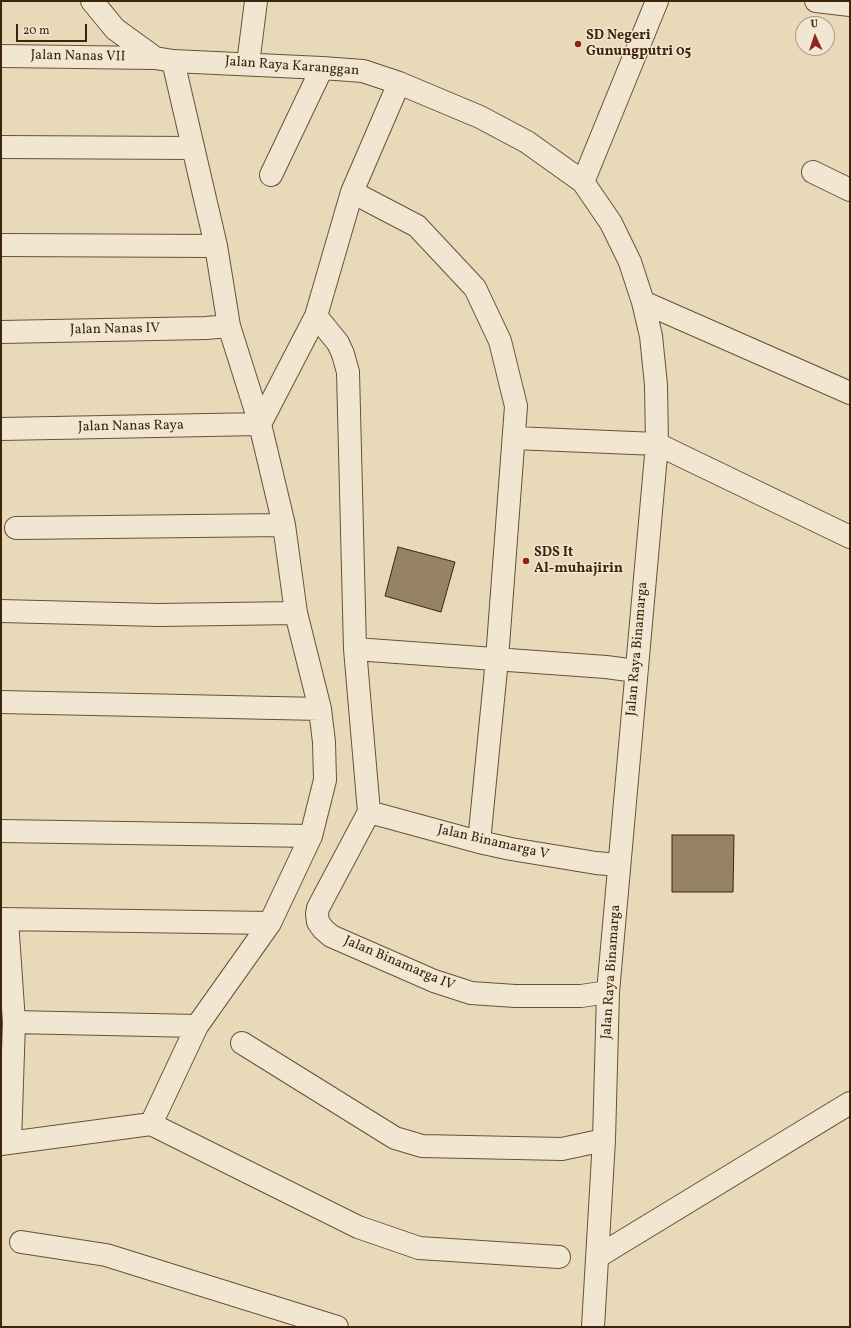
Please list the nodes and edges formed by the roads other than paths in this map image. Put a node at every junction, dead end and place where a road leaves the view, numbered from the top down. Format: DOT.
graph roads {
  1 [pos="92,1"];
  2 [pos="256,1"];
  3 [pos="657,1"];
  4 [pos="816,1"];
  5 [pos="850,5"];
  6 [pos="1,56"];
  7 [pos="164,59"];
  8 [pos="248,64"];
  9 [pos="322,68"];
  10 [pos="399,83"];
  11 [pos="1,147"];
  12 [pos="193,148"];
  13 [pos="813,172"];
  14 [pos="271,175"];
  15 [pos="582,182"];
  16 [pos="850,190"];
  17 [pos="352,192"];
  18 [pos="1,245"];
  19 [pos="216,246"];
  20 [pos="643,302"];
  21 [pos="316,316"];
  22 [pos="229,326"];
  23 [pos="1,332"];
  24 [pos="850,393"];
  25 [pos="260,424"];
  26 [pos="1,429"];
  27 [pos="514,438"];
  28 [pos="657,444"];
  29 [pos="284,525"];
  30 [pos="16,528"];
  31 [pos="850,537"];
  32 [pos="1,611"];
  33 [pos="296,613"];
  34 [pos="355,649"];
  35 [pos="497,659"];
  36 [pos="636,672"];
  37 [pos="1,702"];
  38 [pos="320,709"];
  39 [pos="369,812"];
  40 [pos="1,831"];
  41 [pos="311,836"];
  42 [pos="479,842"];
  43 [pos="619,865"];
  44 [pos="4,920"];
  45 [pos="270,923"];
  46 [pos="608,992"];
  47 [pos="14,1022"];
  48 [pos="197,1026"];
  49 [pos="242,1043"];
  50 [pos="850,1104"];
  51 [pos="151,1124"];
  52 [pos="604,1140"];
  53 [pos="5,1143"];
  54 [pos="21,1242"];
  55 [pos="559,1257"];
  56 [pos="597,1257"];
  57 [pos="337,1327"];
  58 [pos="593,1327"];
  1 -- 7 [label="street"];
  2 -- 8 [label="street"];
  3 -- 15 [label="street"];
  4 -- 5 [label="street"];
  6 -- 7 [label="street, Jalan Nanas VII"];
  7 -- 8 [label="street, Jalan Raya Karanggan"];
  7 -- 12 [label="street"];
  8 -- 9 [label="street, Jalan Raya Karanggan"];
  9 -- 10 [label="street, Jalan Raya Karanggan"];
  9 -- 14 [label="street"];
  10 -- 15 [label="street, Jalan Raya Karanggan"];
  10 -- 17 [label="street"];
  11 -- 12 [label="street"];
  12 -- 19 [label="street"];
  13 -- 16 [label="street"];
  15 -- 20 [label="street, Jalan Raya Binamarga"];
  17 -- 21 [label="street"];
  17 -- 27 [label="street"];
  18 -- 19 [label="street"];
  19 -- 22 [label="street"];
  20 -- 24 [label="street"];
  20 -- 28 [label="street, Jalan Raya Binamarga"];
  21 -- 25 [label="street"];
  21 -- 34 [label="street"];
  22 -- 23 [label="street, Jalan Nanas IV"];
  22 -- 25 [label="street"];
  25 -- 26 [label="street, Jalan Nanas Raya"];
  25 -- 29 [label="street"];
  27 -- 28 [label="street"];
  27 -- 35 [label="street"];
  28 -- 31 [label="street"];
  28 -- 36 [label="street, Jalan Raya Binamarga"];
  29 -- 30 [label="street"];
  29 -- 33 [label="street"];
  32 -- 33 [label="street"];
  33 -- 38 [label="street"];
  34 -- 35 [label="street"];
  34 -- 39 [label="street"];
  35 -- 36 [label="street"];
  35 -- 42 [label="street"];
  36 -- 43 [label="street, Jalan Raya Binamarga"];
  37 -- 38 [label="street"];
  38 -- 41 [label="street"];
  39 -- 42 [label="street, Jalan Binamarga V"];
  39 -- 46 [label="street, Jalan Binamarga IV"];
  40 -- 41 [label="street"];
  41 -- 45 [label="street"];
  42 -- 43 [label="street, Jalan Binamarga V"];
  43 -- 46 [label="street, Jalan Raya Binamarga"];
  44 -- 45 [label="street"];
  44 -- 47 [label="street"];
  45 -- 48 [label="street"];
  46 -- 52 [label="street, Jalan Raya Binamarga"];
  47 -- 48 [label="street"];
  47 -- 53 [label="street"];
  48 -- 51 [label="street"];
  49 -- 52 [label="street"];
  50 -- 56 [label="street"];
  51 -- 53 [label="street"];
  51 -- 55 [label="street"];
  52 -- 56 [label="street, Jalan Raya Binamarga"];
  54 -- 57 [label="street"];
  56 -- 58 [label="street, Jalan Raya Binamarga"];
}
